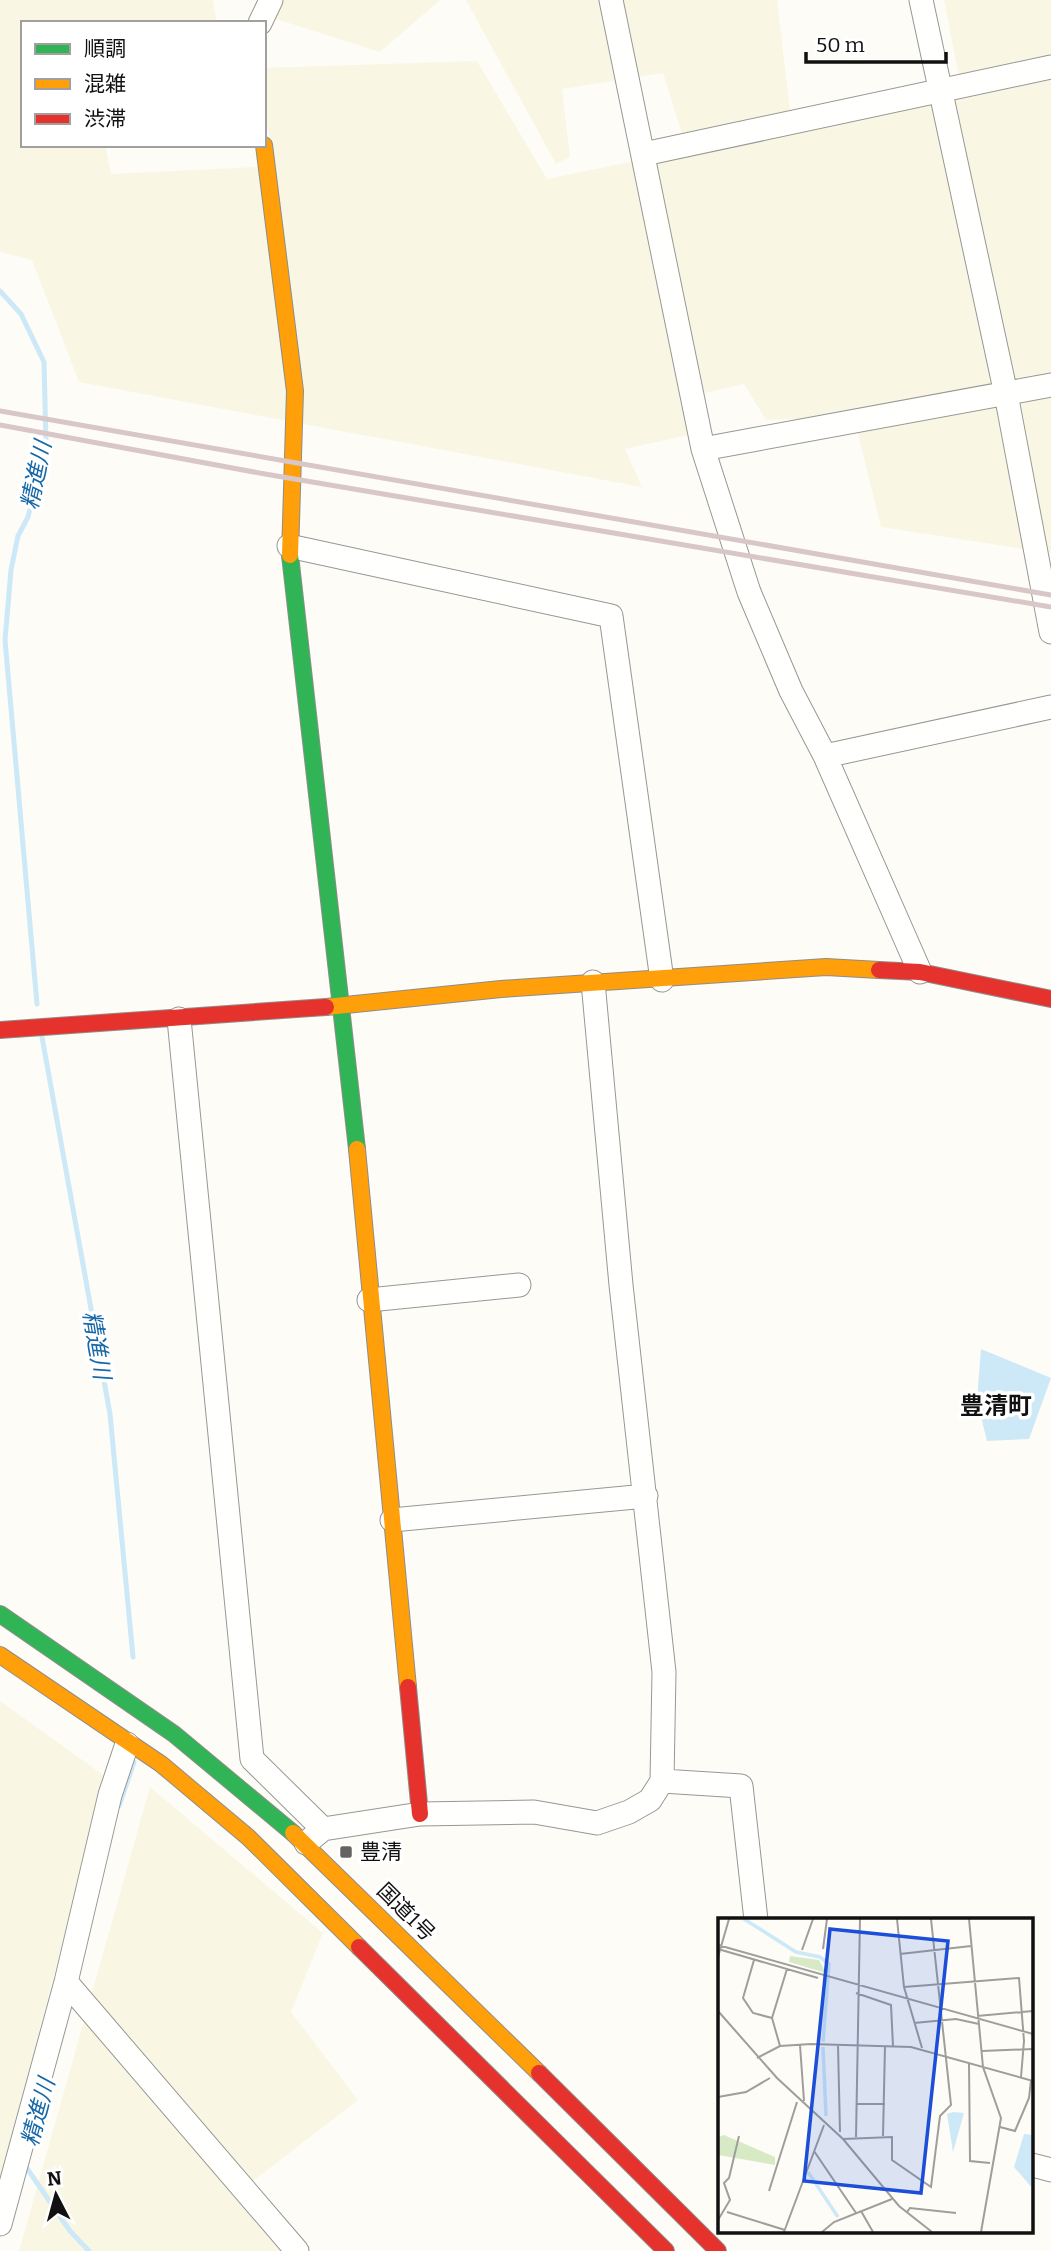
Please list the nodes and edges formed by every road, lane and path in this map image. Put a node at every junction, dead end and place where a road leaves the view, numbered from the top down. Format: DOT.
graph roads {
  1 [pos="271,0"];
  2 [pos="611,0"];
  3 [pos="921,0"];
  4 [pos="261,21"];
  5 [pos="1051,67"];
  6 [pos="941,90"];
  7 [pos="264,147"];
  8 [pos="644,153"];
  9 [pos="1051,385"];
  10 [pos="1006,394"];
  11 [pos="703,449"];
  12 [pos="289,546"];
  13 [pos="1051,632"];
  14 [pos="1051,707"];
  15 [pos="825,756"];
  16 [pos="920,972"];
  17 [pos="662,979"];
  18 [pos="593,982"];
  19 [pos="1051,999"];
  20 [pos="344,1006"];
  21 [pos="179,1019"];
  22 [pos="0,1030"];
  23 [pos="520,1285"];
  24 [pos="369,1300"];
  25 [pos="646,1496"];
  26 [pos="392,1520"];
  27 [pos="0,1614"];
  28 [pos="0,1656"];
  29 [pos="127,1744"];
  30 [pos="662,1781"];
  31 [pos="420,1814"];
  32 [pos="315,1836"];
  33 [pos="756,1918"];
  34 [pos="66,1982"];
  35 [pos="1034,2166"];
  36 [pos="1051,2170"];
  37 [pos="0,2224"];
  38 [pos="298,2251"];
  39 [pos="666,2251"];
  40 [pos="718,2251"];
  1 -- 4 [label="street"];
  2 -- 8 [label="street"];
  3 -- 6 [label="street"];
  5 -- 6 [label="street"];
  6 -- 8 [label="street"];
  6 -- 10 [label="street"];
  7 -- 12 [label="main road"];
  8 -- 11 [label="street"];
  9 -- 10 [label="street"];
  10 -- 11 [label="street"];
  10 -- 13 [label="street"];
  11 -- 15 [label="street"];
  12 -- 17 [label="street"];
  12 -- 20 [label="main road"];
  14 -- 15 [label="street"];
  15 -- 16 [label="street"];
  16 -- 17 [label="main road"];
  16 -- 19 [label="main road"];
  17 -- 18 [label="main road"];
  18 -- 20 [label="main road"];
  18 -- 25 [label="street"];
  20 -- 21 [label="main road"];
  20 -- 24 [label="main road"];
  21 -- 22 [label="main road"];
  21 -- 32 [label="street"];
  23 -- 24 [label="street"];
  24 -- 26 [label="main road"];
  25 -- 26 [label="street"];
  25 -- 30 [label="street"];
  26 -- 31 [label="main road"];
  27 -- 32 [label="main road, 国道1号"];
  28 -- 29 [label="main road"];
  29 -- 34 [label="street"];
  29 -- 39 [label="main road"];
  30 -- 31 [label="street"];
  30 -- 33 [label="street"];
  31 -- 32 [label="street"];
  32 -- 40 [label="main road, 国道1号"];
  34 -- 37 [label="street"];
  34 -- 38 [label="street"];
  35 -- 36 [label="street"];
}
